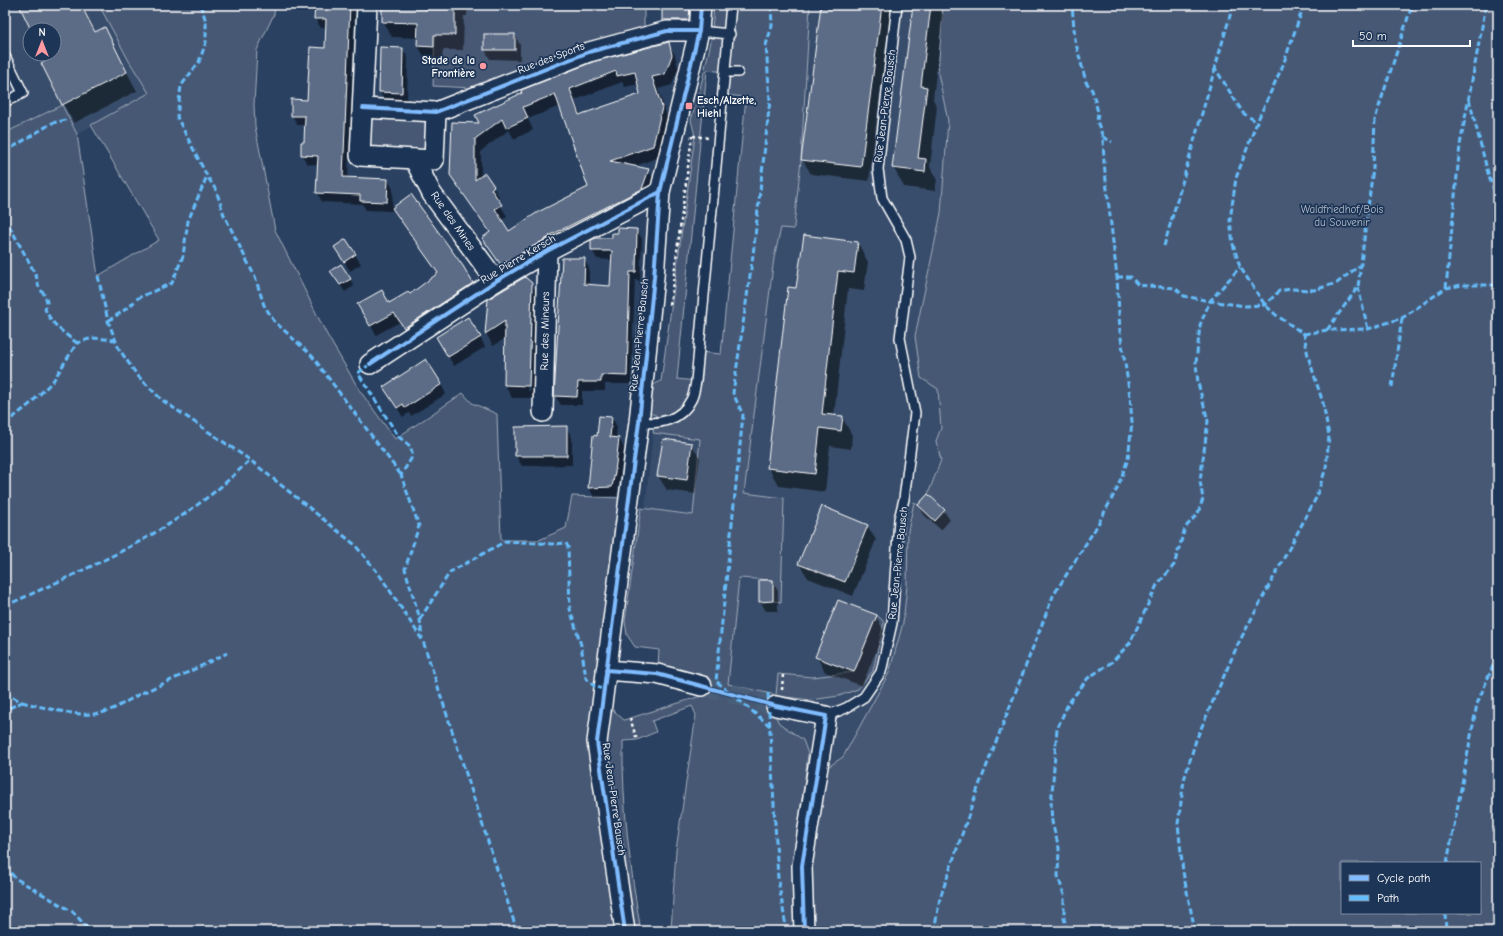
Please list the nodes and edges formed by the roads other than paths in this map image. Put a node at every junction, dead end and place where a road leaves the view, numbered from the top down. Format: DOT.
graph roads {
  1 [pos="367,5"];
  2 [pos="701,5"];
  3 [pos="731,5"];
  4 [pos="897,5"];
  5 [pos="699,31"];
  6 [pos="730,34"];
  7 [pos="5,56"];
  8 [pos="726,72"];
  9 [pos="738,72"];
  10 [pos="5,102"];
  11 [pos="363,108"];
  12 [pos="436,112"];
  13 [pos="414,158"];
  14 [pos="660,192"];
  15 [pos="547,251"];
  16 [pos="496,282"];
  17 [pos="370,364"];
  18 [pos="543,412"];
  19 [pos="639,422"];
  20 [pos="606,670"];
  21 [pos="702,686"];
  22 [pos="779,701"];
  23 [pos="826,716"];
  24 [pos="625,931"];
  25 [pos="804,931"];
  1 -- 11 [label="street"];
  2 -- 5 [label="street, Rue Jean-Pierre Bausch"];
  3 -- 6 [label="lane"];
  4 -- 23 [label="lane, Rue Jean-Pierre Bausch"];
  5 -- 6 [label="lane"];
  5 -- 12 [label="street, Rue des Sports"];
  5 -- 14 [label="street, Rue Jean-Pierre Bausch"];
  6 -- 8 [label="lane"];
  7 -- 10 [label="lane"];
  8 -- 9 [label="lane"];
  8 -- 19 [label="lane"];
  11 -- 12 [label="street"];
  11 -- 13 [label="street"];
  12 -- 13 [label="street"];
  13 -- 16 [label="street, Rue des Mines"];
  14 -- 15 [label="street, Rue Pierre Kersch"];
  14 -- 19 [label="street, Rue Jean-Pierre Bausch"];
  15 -- 16 [label="street, Rue Pierre Kersch"];
  15 -- 18 [label="street, Rue des Mineurs"];
  16 -- 17 [label="street, Rue Pierre Kersch"];
  19 -- 20 [label="street, Rue Jean-Pierre Bausch"];
  20 -- 21 [label="street"];
  20 -- 24 [label="street, Rue Jean-Pierre Bausch"];
  22 -- 23 [label="street"];
  23 -- 25 [label="street"];
}
